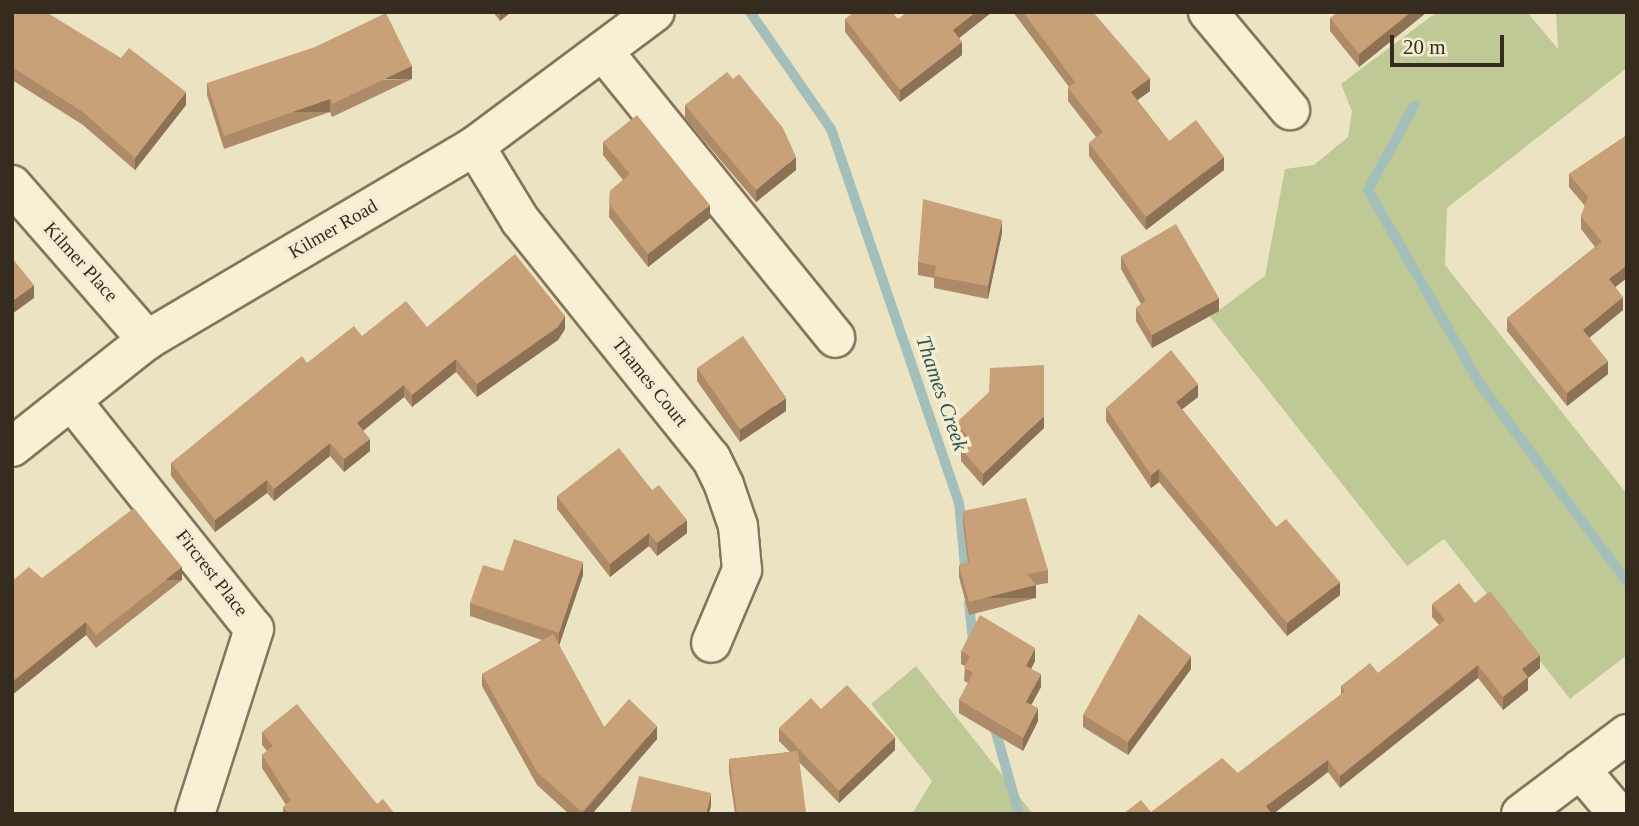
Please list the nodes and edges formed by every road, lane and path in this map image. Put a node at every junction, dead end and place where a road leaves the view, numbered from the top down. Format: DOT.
graph roads {
  1 [pos="654,12"];
  2 [pos="1208,12"];
  3 [pos="603,51"];
  4 [pos="1290,110"];
  5 [pos="475,146"];
  6 [pos="12,185"];
  7 [pos="835,338"];
  8 [pos="148,340"];
  9 [pos="71,400"];
  10 [pos="12,447"];
  11 [pos="711,643"];
  12 [pos="1627,734"];
  13 [pos="1580,769"];
  14 [pos="195,814"];
  15 [pos="1521,814"];
  16 [pos="1618,814"];
  1 -- 3 [label="street, Kilmer Road"];
  2 -- 4 [label="street"];
  3 -- 5 [label="street, Kilmer Road"];
  3 -- 7 [label="street"];
  5 -- 8 [label="street, Kilmer Road"];
  5 -- 11 [label="street, Thames Court"];
  6 -- 8 [label="street, Kilmer Place"];
  8 -- 9 [label="street, Kilmer Road"];
  9 -- 10 [label="street, Kilmer Road"];
  9 -- 14 [label="street, Fircrest Place"];
  12 -- 13 [label="street"];
  13 -- 15 [label="street"];
  13 -- 16 [label="street"];
}
